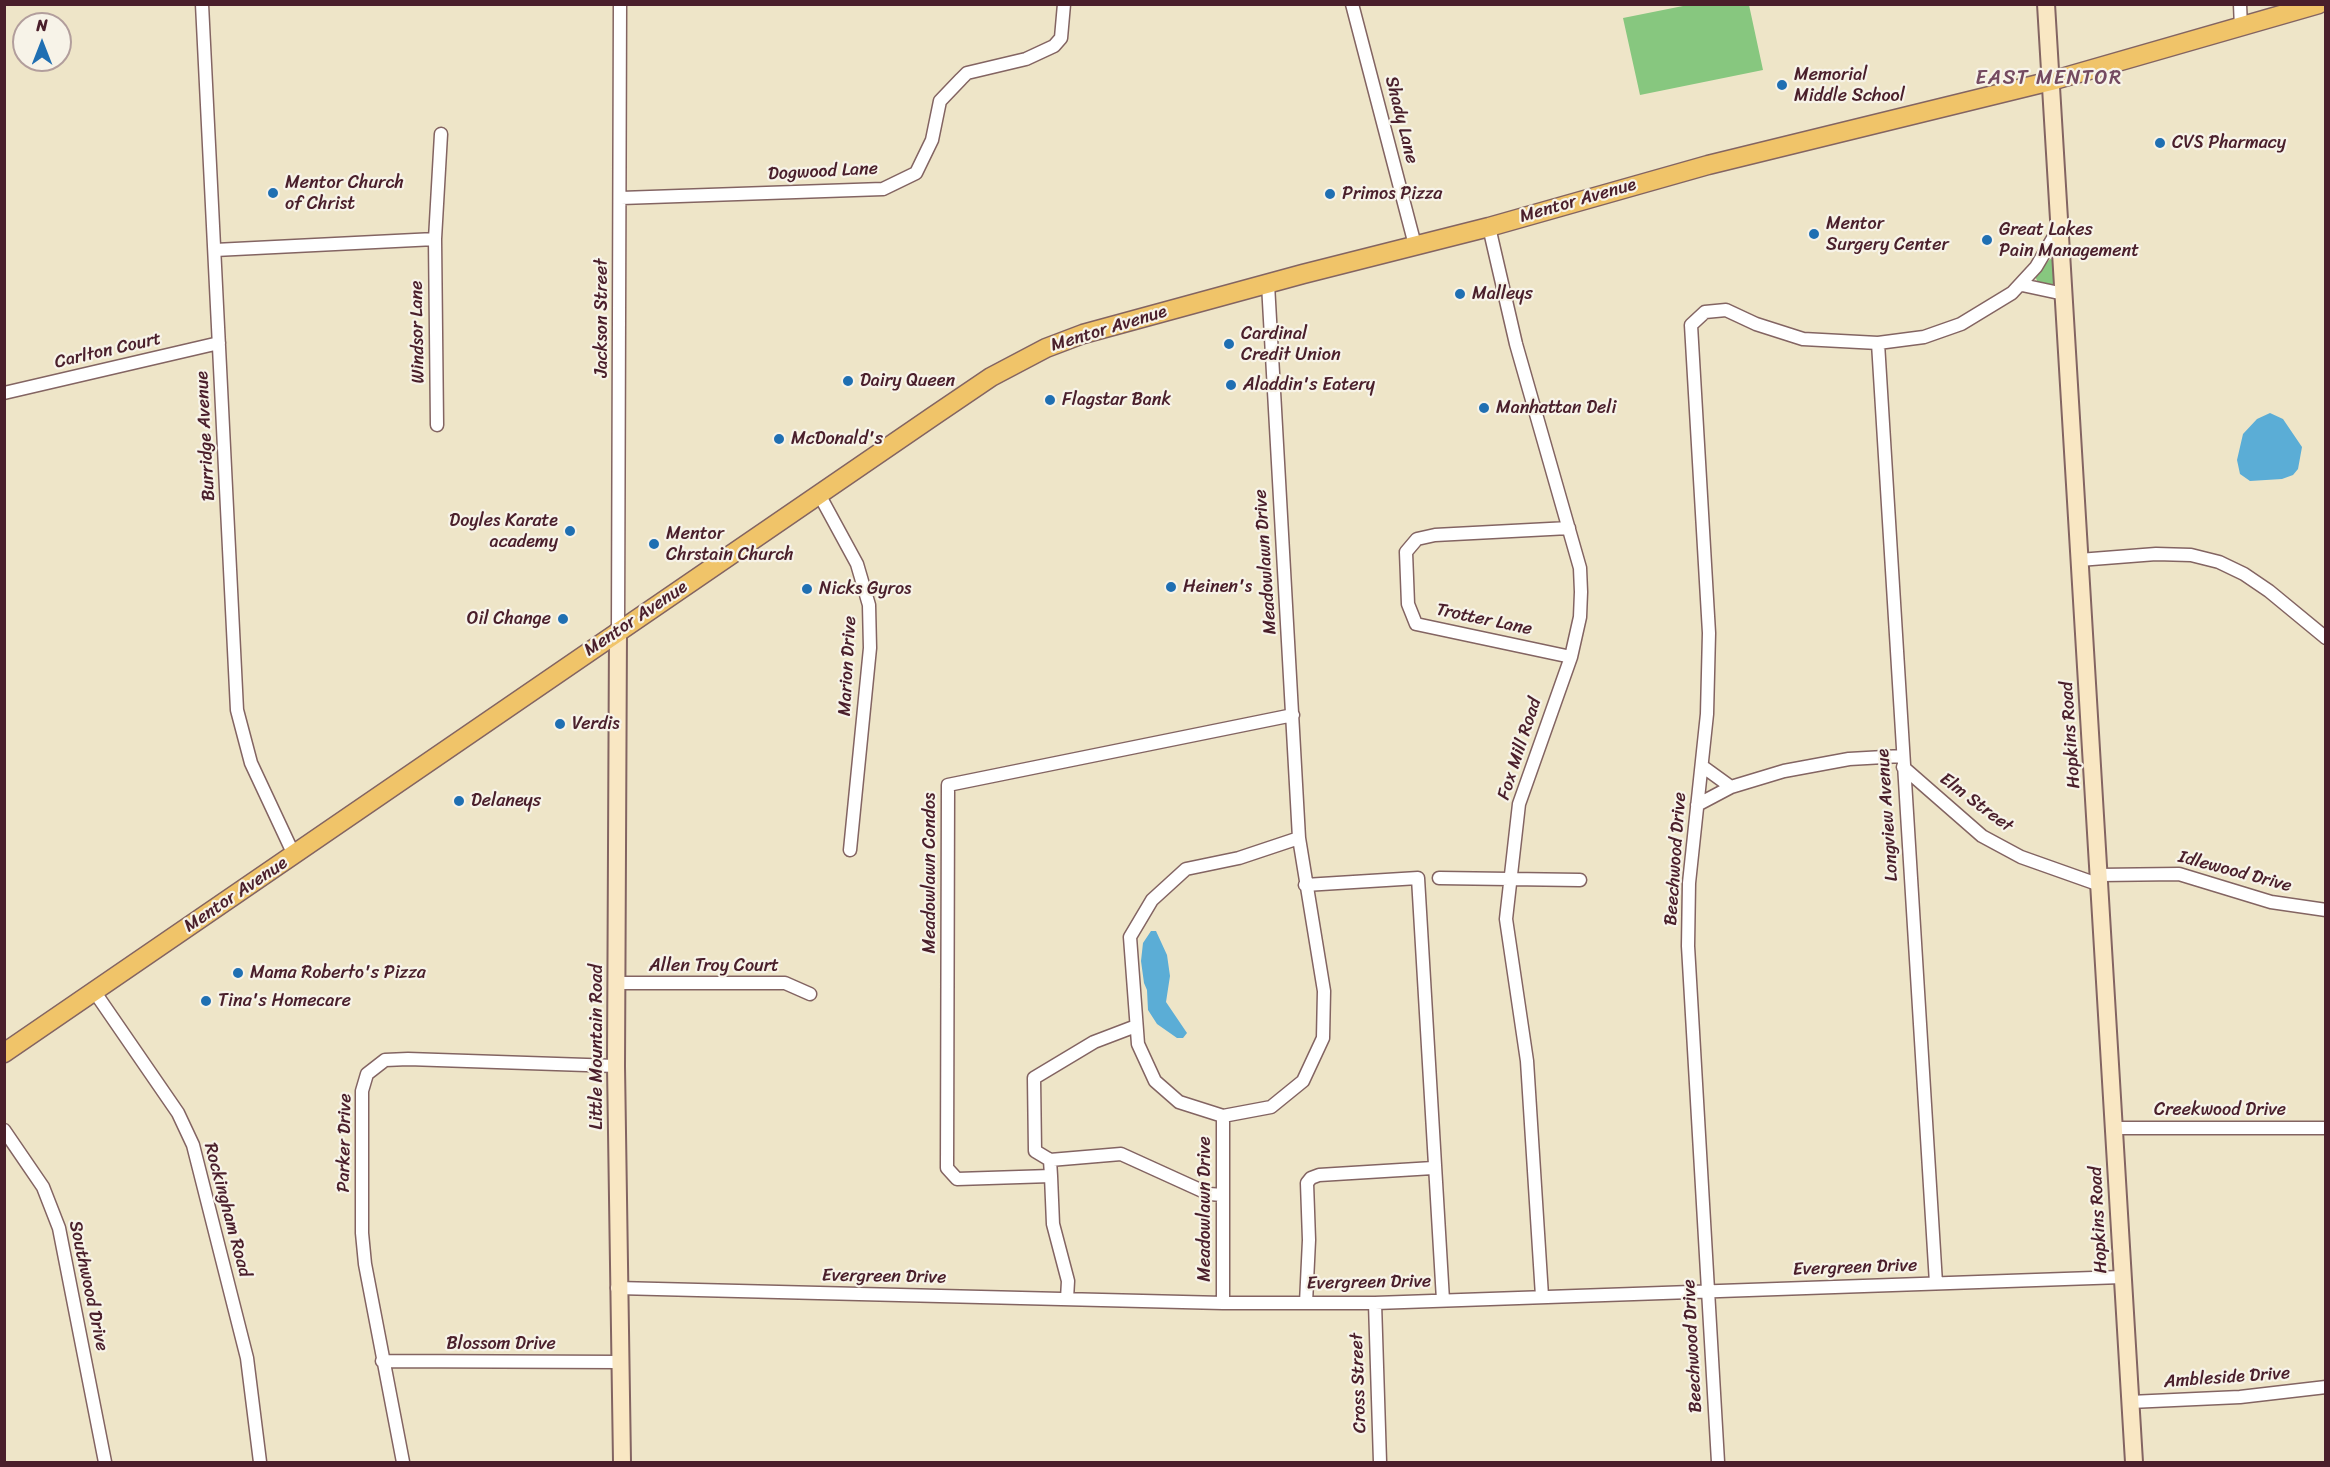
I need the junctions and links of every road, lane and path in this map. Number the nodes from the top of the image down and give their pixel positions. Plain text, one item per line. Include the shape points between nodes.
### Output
1 (202, 4) edge
2 (620, 4) edge
3 (1064, 4) edge
4 (1353, 4) edge
5 (2046, 4) edge
6 (2240, 4) edge
7 (2319, 4) edge
8 (2241, 28) junction
9 (2051, 81) junction
10 (441, 134) dead end
11 (621, 198) junction
12 (2060, 226) junction
13 (1489, 227) junction
14 (435, 239) junction
15 (1414, 244) junction
16 (215, 250) junction
17 (1268, 284) junction
18 (2022, 285) junction
19 (2064, 294) junction
20 (219, 343) junction
21 (1878, 343) junction
22 (4, 393) edge
23 (437, 425) dead end
24 (820, 496) junction
25 (1569, 528) junction
26 (2079, 560) junction
27 (618, 631) junction
28 (2325, 638) edge
29 (1571, 657) junction
30 (1293, 716) junction
31 (1902, 761) junction
32 (1702, 766) junction
33 (1731, 787) junction
34 (1697, 805) junction
35 (1299, 838) junction
36 (850, 850) dead end
37 (294, 855) junction
38 (1438, 878) dead end
39 (1511, 878) junction
40 (1580, 880) dead end
41 (2099, 880) junction
42 (1305, 885) junction
43 (2325, 910) edge
44 (616, 983) junction
45 (94, 991) junction
46 (810, 994) dead end
47 (1136, 1026) junction
48 (4, 1053) edge
49 (616, 1066) junction
50 (1223, 1116) junction
51 (2114, 1128) junction
52 (2325, 1128) edge
53 (4, 1130) edge
54 (1050, 1160) junction
55 (1433, 1168) junction
56 (1051, 1176) junction
57 (1223, 1195) junction
58 (2122, 1277) junction
59 (1936, 1283) junction
60 (617, 1288) junction
61 (1707, 1291) junction
62 (1542, 1296) junction
63 (1067, 1299) junction
64 (1443, 1299) junction
65 (1223, 1302) junction
66 (1306, 1302) junction
67 (1375, 1302) junction
68 (382, 1361) junction
69 (619, 1362) junction
70 (2325, 1387) edge
71 (2130, 1402) junction
72 (105, 1462) edge
73 (260, 1462) edge
74 (403, 1462) edge
75 (622, 1462) edge
76 (1380, 1462) edge
77 (1718, 1462) edge
78 (2133, 1462) edge

1 - 16 street, Burridge Avenue
2 - 11 street, Jackson Street
3 - 11 street, Dogwood Lane via 1061,38 1054,46 1026,59 967,73 939,101 932,140 916,173 884,189
4 - 15 street, Shady Lane
5 - 9 street, Hopkins Road
6 - 8 street
7 - 8 main road, Mentor Avenue
8 - 9 main road, Mentor Avenue
9 - 12 street, Hopkins Road
9 - 13 main road, Mentor Avenue via 1708,165
10 - 14 street, Windsor Lane
11 - 27 street, Jackson Street
12 - 18 street
12 - 19 street, Hopkins Road
13 - 15 main road, Mentor Avenue
13 - 25 street, Fox Mill Road via 1516,344
14 - 16 street
14 - 23 street, Windsor Lane
15 - 17 main road, Mentor Avenue
16 - 20 street, Burridge Avenue
17 - 24 main road, Mentor Avenue via 1091,331 1046,348 991,377
17 - 30 street, Meadowlawn Drive
18 - 19 street
18 - 21 street via 2001,302 1961,324 1924,336
19 - 26 street, Hopkins Road
20 - 22 street, Carlton Court
20 - 37 street, Burridge Avenue via 237,710 251,762
21 - 31 street, Longview Avenue
21 - 32 street, Beechwood Drive via 1803,339 1726,310 1705,312 1695,318 1690,332 1708,598
24 - 27 main road, Mentor Avenue
24 - 36 street, Marion Drive via 857,564 869,605 869,660
25 - 29 street, Fox Mill Road via 1580,568 1581,592
25 - 29 street, Trotter Lane via 1435,534 1417,539 1406,552 1408,604 1416,624
26 - 28 street via 2156,554 2191,555 2219,562 2269,591
26 - 41 street, Hopkins Road
27 - 37 main road, Mentor Avenue
27 - 44 street, Little Mountain Road
29 - 39 street, Fox Mill Road via 1519,804
30 - 35 street, Meadowlawn Drive
30 - 56 street, Meadowlawn Condos via 948,784 946,1168 957,1179
31 - 33 street via 1824,763
31 - 41 street, Elm Street via 1982,836 2021,857
31 - 59 street, Longview Avenue
32 - 33 street
32 - 34 street, Beechwood Drive
33 - 34 street
34 - 61 street, Beechwood Drive via 1689,883 1688,946
35 - 42 street, Meadowlawn Drive
35 - 47 street, Meadowlawn Drive via 1239,858 1186,869 1152,900 1130,937
37 - 45 main road, Mentor Avenue
38 - 39 street
39 - 40 street
39 - 62 street, Fox Mill Road via 1506,919 1527,1061
41 - 43 street, Idlewood Drive via 2180,874 2271,902
41 - 51 street, Hopkins Road
42 - 50 street, Meadowlawn Drive via 1324,991 1323,1038 1303,1081 1271,1107
42 - 55 street via 1418,878
44 - 46 street, Allen Troy Court via 785,983
44 - 49 street, Little Mountain Road
45 - 48 main road, Mentor Avenue
45 - 73 street, Rockingham Road via 178,1113 193,1145 247,1358
47 - 50 street, Meadowlawn Drive via 1138,1044 1155,1081 1179,1102
47 - 54 street via 1094,1042 1034,1078 1035,1151
49 - 60 street, Little Mountain Road
49 - 68 street, Parker Drive via 408,1059 385,1060 367,1074 362,1091 362,1233
50 - 57 street, Meadowlawn Drive
51 - 52 street, Creekwood Drive
51 - 58 street, Hopkins Road
53 - 72 street, Southwood Drive via 43,1187 56,1216
54 - 56 street
54 - 57 street via 1121,1154 1209,1194
55 - 64 street
55 - 66 street via 1311,1178 1307,1193
56 - 63 street via 1053,1224 1068,1281
57 - 65 street, Meadowlawn Drive
58 - 59 street, Evergreen Drive
58 - 71 street, Hopkins Road
59 - 61 street, Evergreen Drive
60 - 63 street, Evergreen Drive
60 - 69 street, Little Mountain Road
61 - 62 street, Evergreen Drive
61 - 77 street, Beechwood Drive
62 - 64 street, Evergreen Drive
63 - 65 street, Evergreen Drive
64 - 67 street, Evergreen Drive
65 - 66 street, Evergreen Drive
66 - 67 street, Evergreen Drive
67 - 76 street, Cross Street
68 - 69 street, Blossom Drive
68 - 74 street, Parker Drive
69 - 75 street, Little Mountain Road
70 - 71 street, Ambleside Drive via 2240,1397
71 - 78 street, Hopkins Road

